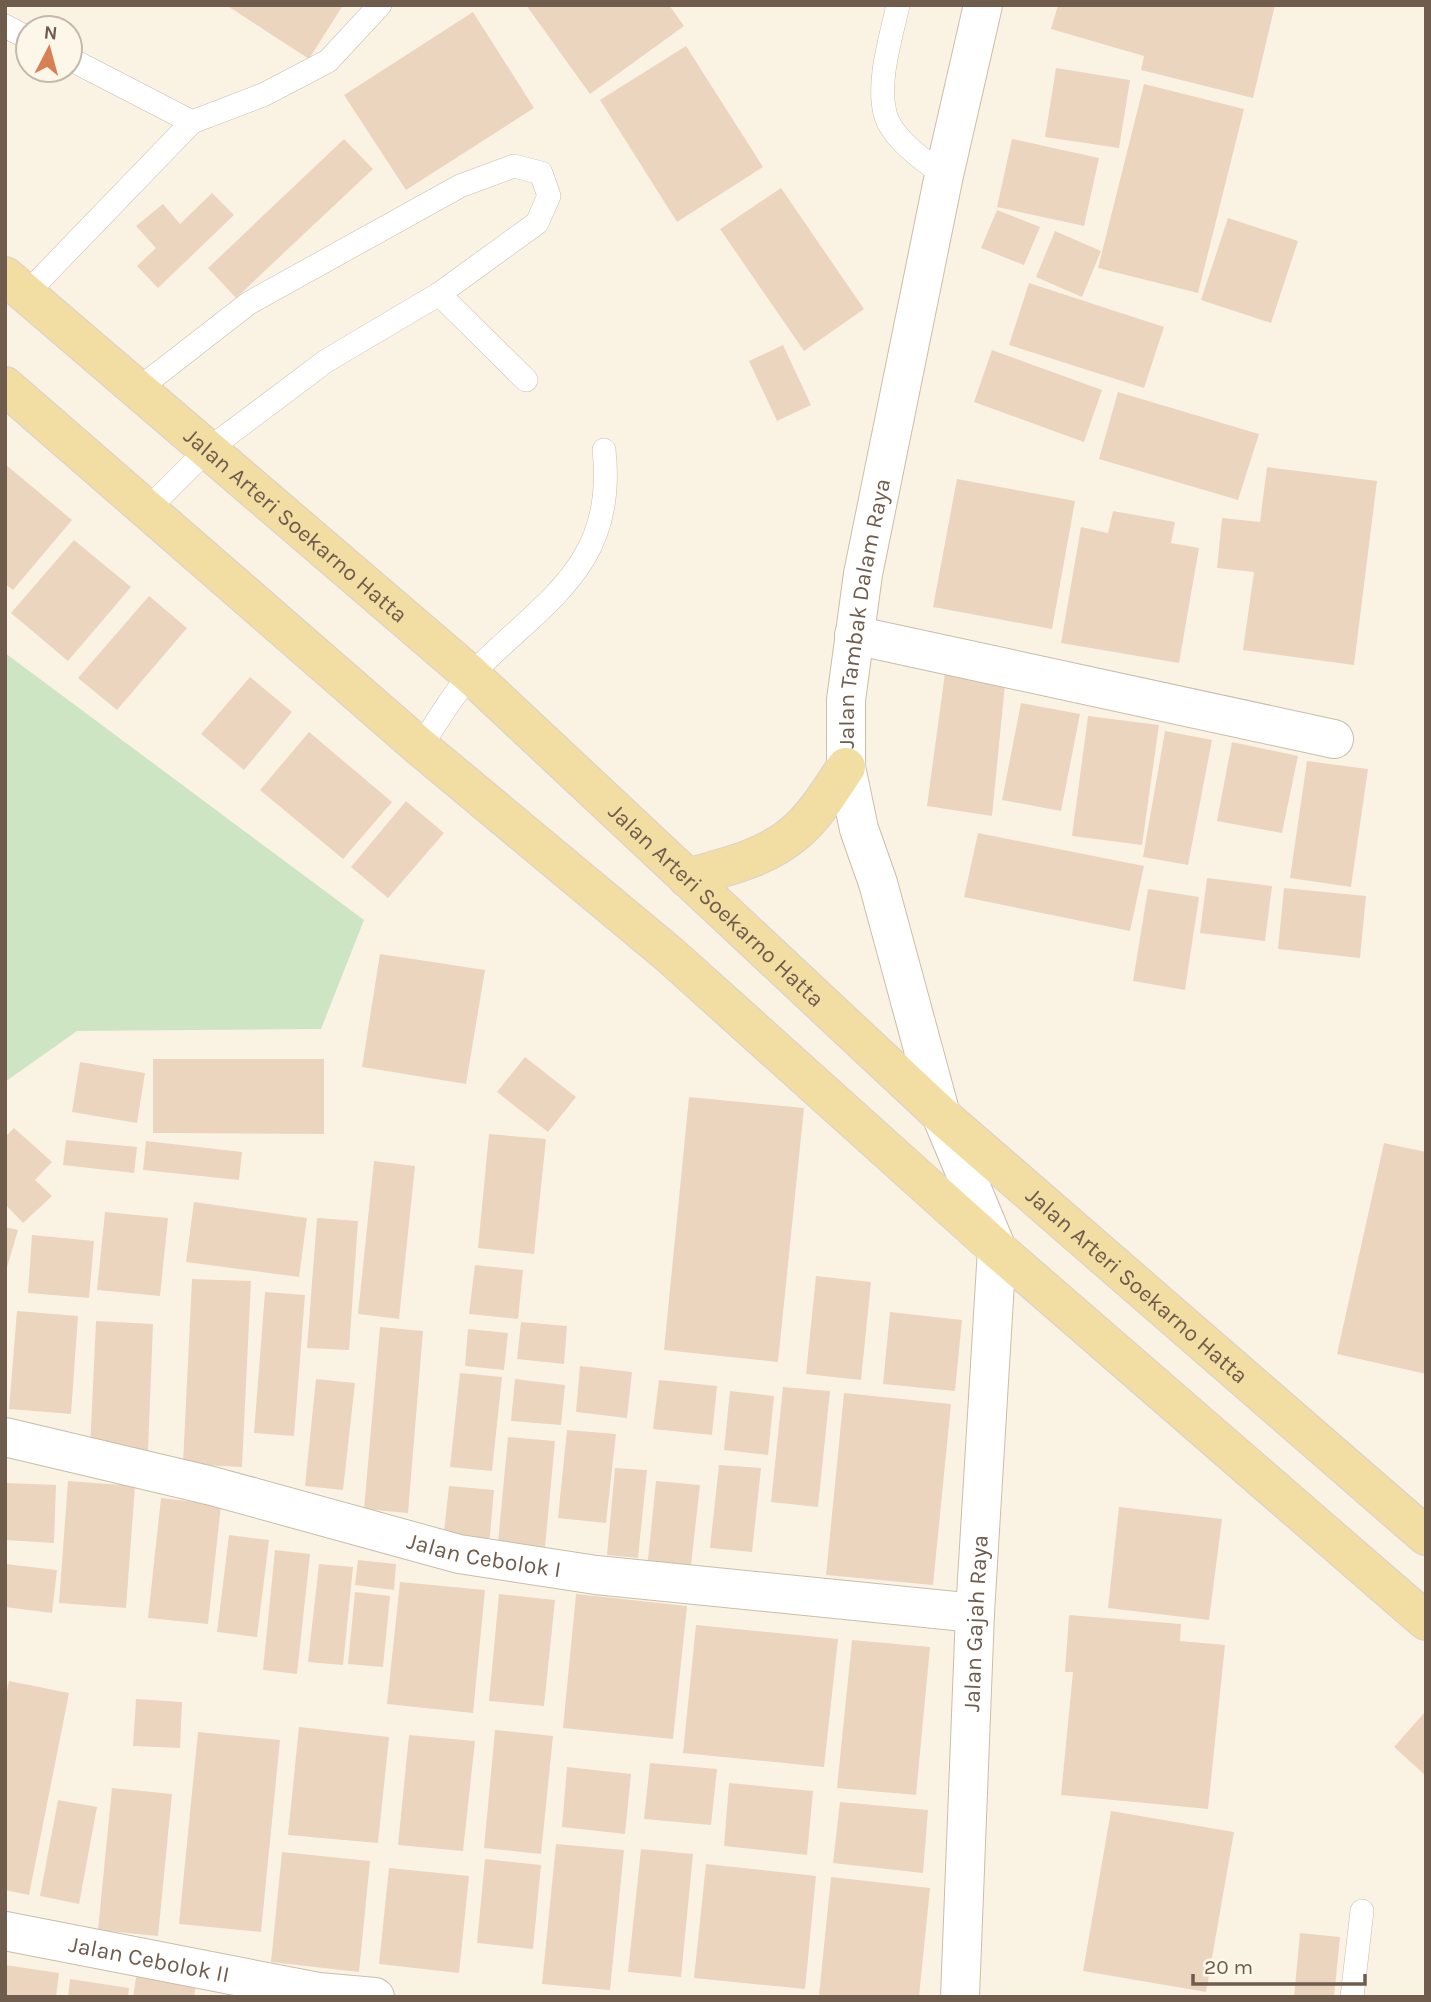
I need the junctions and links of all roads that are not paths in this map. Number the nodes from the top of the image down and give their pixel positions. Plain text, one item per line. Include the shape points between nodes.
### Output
1 (380, 5) edge
2 (898, 5) edge
3 (983, 5) edge
4 (84, 67) edge
5 (192, 122) junction
6 (944, 175) junction
7 (15, 285) edge
8 (439, 294) junction
9 (526, 380) dead end
10 (5, 386) edge
11 (137, 390) junction
12 (604, 450) dead end
13 (206, 451) junction
14 (148, 509) junction
15 (854, 635) junction
16 (471, 675) junction
17 (1334, 739) dead end
18 (421, 747) junction
19 (846, 767) junction
20 (687, 878) junction
21 (942, 1115) junction
22 (997, 1249) junction
23 (5, 1437) edge
24 (1426, 1536) edge
25 (975, 1614) junction
26 (1426, 1621) edge
27 (1362, 1911) dead end
28 (5, 1931) edge
29 (375, 1997) edge
30 (960, 1997) edge
31 (1352, 1997) edge

1 - 5 lane via 328,61
2 - 6 lane via 884,72 885,114 911,151
3 - 6 street, Jalan Tambak Dalam Raya
4 - 5 lane
5 - 7 lane
6 - 15 street, Jalan Tambak Dalam Raya
7 - 11 main road, Jalan Arteri Soekarno Hatta
8 - 9 lane
8 - 11 lane via 537,223 549,196 541,173 514,166 460,186 249,303
8 - 13 lane via 326,361
10 - 14 main road
11 - 13 main road, Jalan Arteri Soekarno Hatta
12 - 16 lane via 607,480 597,534 562,592
13 - 14 lane
13 - 16 main road, Jalan Arteri Soekarno Hatta
14 - 18 main road
15 - 17 street
15 - 19 street, Jalan Tambak Dalam Raya via 846,700
16 - 18 lane
16 - 20 main road, Jalan Arteri Soekarno Hatta
18 - 22 main road via 670,955
19 - 20 main road via 813,814 783,843 744,862
19 - 21 street, Jalan Tambak Dalam Raya via 859,829
20 - 21 main road, Jalan Arteri Soekarno Hatta
21 - 22 street, Jalan Tambak Dalam Raya
21 - 24 main road, Jalan Arteri Soekarno Hatta
22 - 25 street, Jalan Gajah Raya
22 - 26 main road
23 - 25 street, Jalan Cebolok I via 212,1486 459,1554 596,1575
25 - 30 street, Jalan Gajah Raya
27 - 31 lane
28 - 29 street, Jalan Cebolok II via 318,1992

